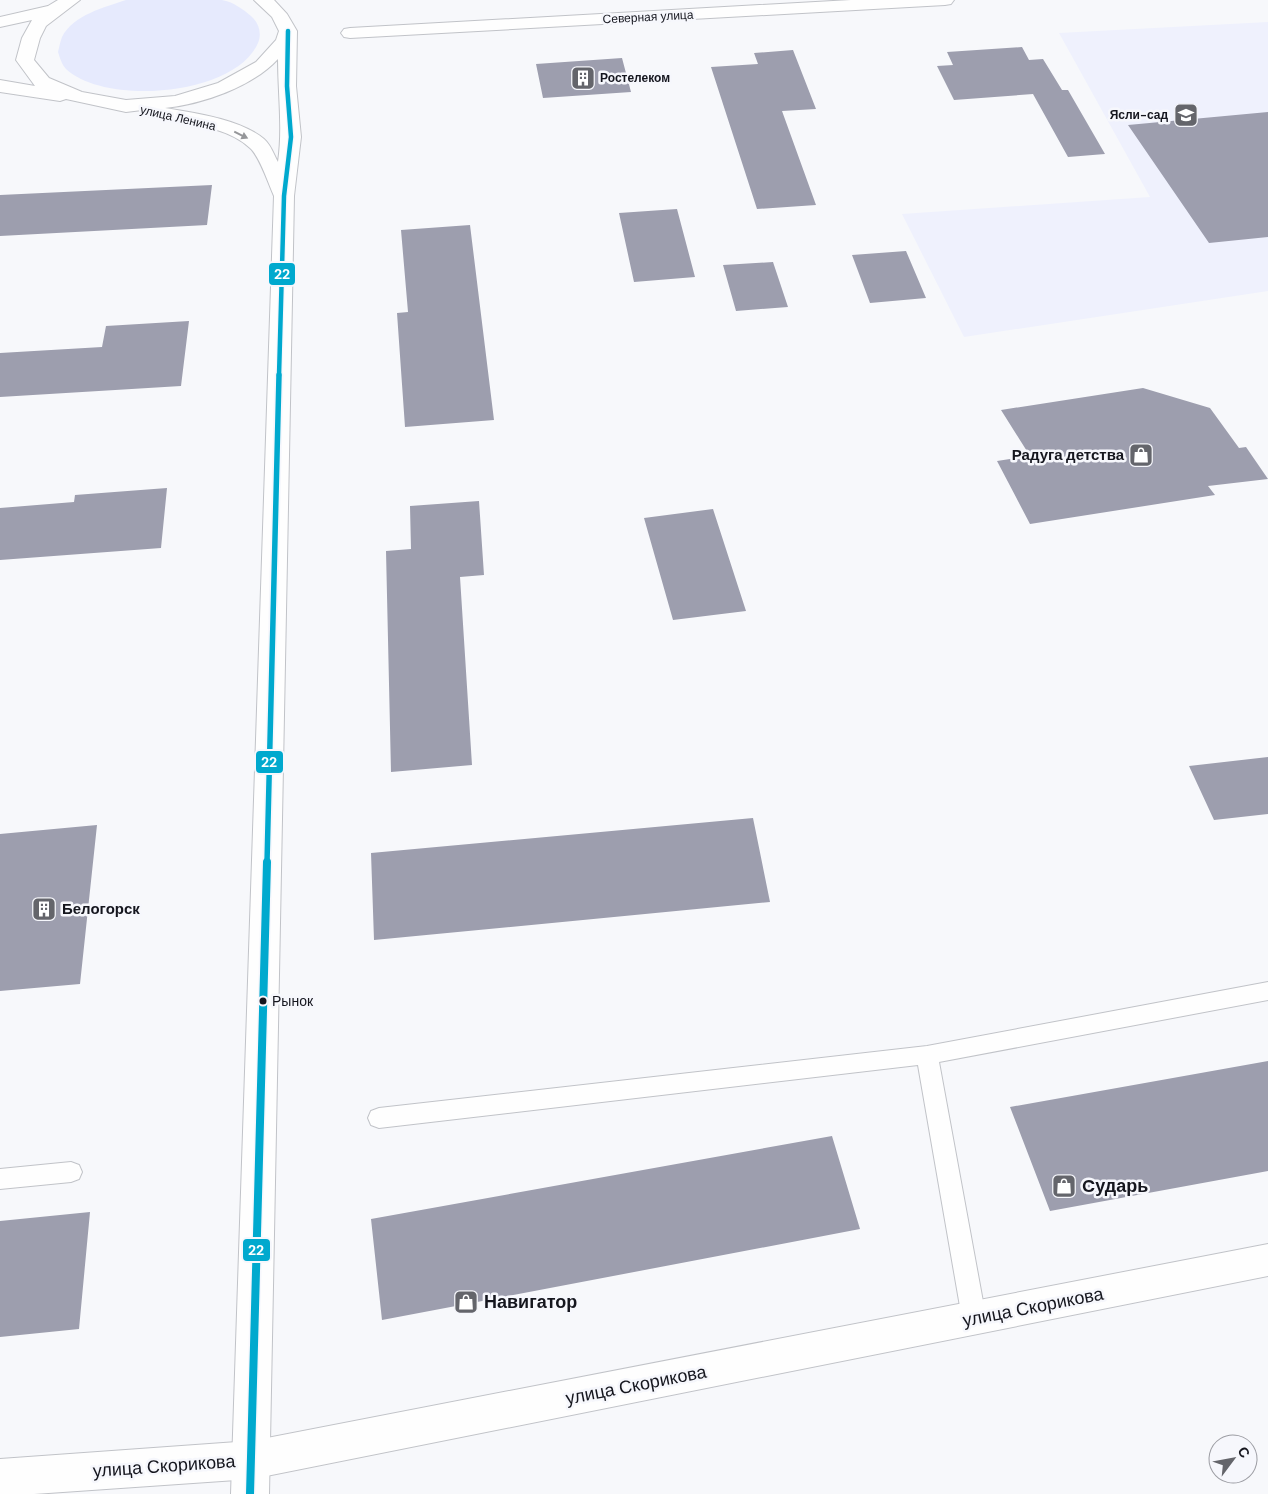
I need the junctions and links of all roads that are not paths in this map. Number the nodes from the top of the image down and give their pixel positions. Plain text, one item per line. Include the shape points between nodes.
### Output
1 (71, 0) edge
2 (263, 0) edge
3 (945, 0) edge
4 (903, 1) edge
5 (48, 11) junction
6 (0, 22) edge
7 (288, 31) junction
8 (350, 33) dead end
9 (0, 86) edge
10 (77, 97) junction
11 (126, 106) junction
12 (284, 196) junction
13 (1268, 991) edge
14 (927, 1055) junction
15 (379, 1118) dead end
16 (71, 1172) dead end
17 (0, 1179) edge
18 (1268, 1260) edge
19 (974, 1318) junction
20 (251, 1477) edge
21 (0, 1478) edge

1 - 5 street
2 - 7 street via 274,9
3 - 4 street, Северная улица
4 - 8 street, Северная улица
5 - 6 street
5 - 10 street via 30,35 25,60 42,82
7 - 11 street via 285,42 262,66 225,87 176,100
7 - 12 street, улица Ленина via 290,137
9 - 10 street
10 - 11 street, улица Ленина
11 -> 12 street, улица Ленина via 193,118 240,133 259,145
12 - 20 street, улица Ленина
13 - 14 lane
14 - 15 lane
14 - 19 lane
16 - 17 lane
18 - 19 street, улица Скорикова
19 - 20 street, улица Скорикова
20 - 21 street, улица Скорикова via 148,1466

